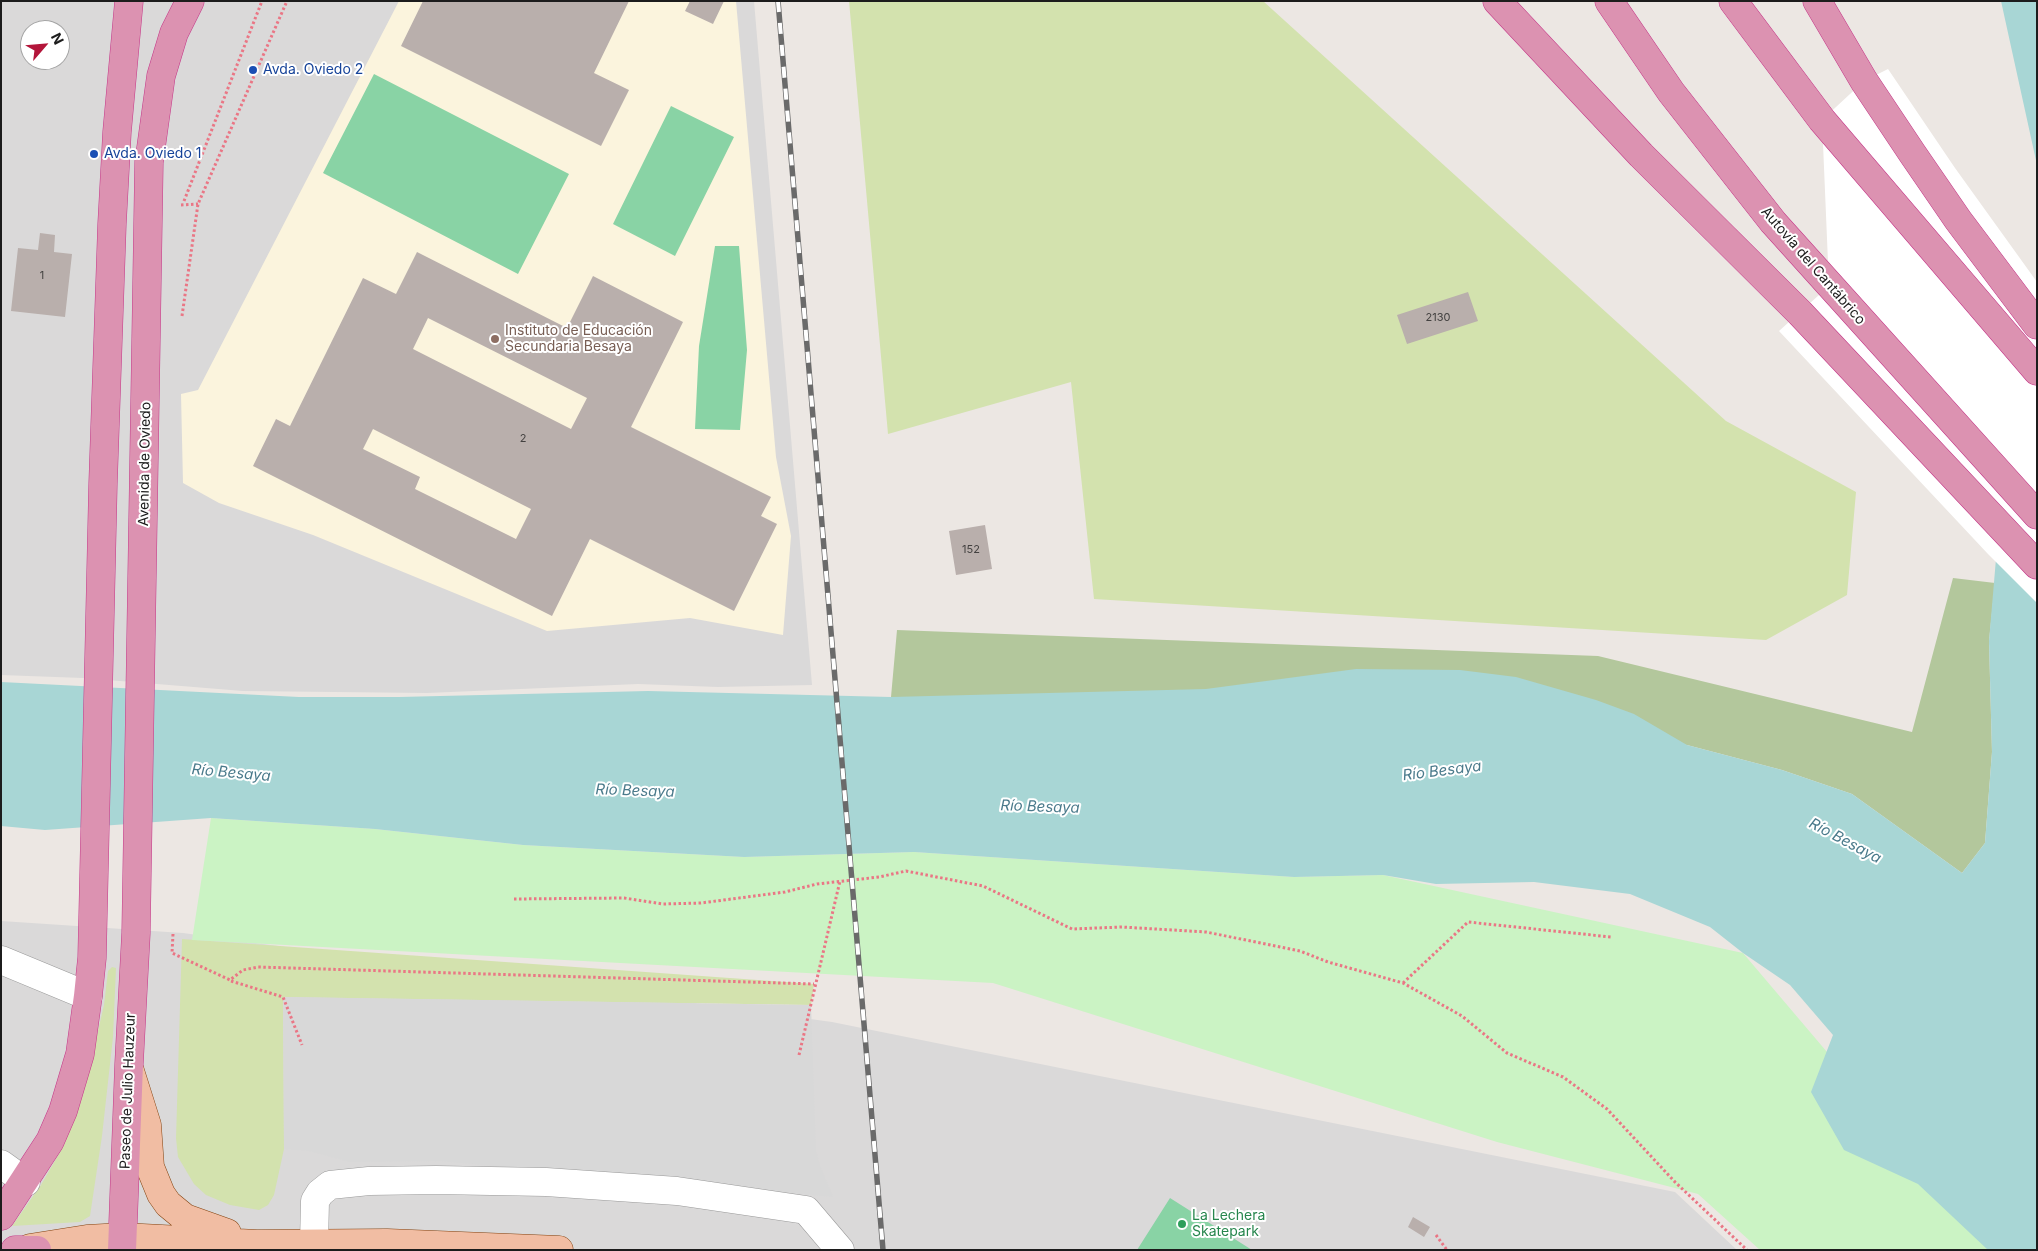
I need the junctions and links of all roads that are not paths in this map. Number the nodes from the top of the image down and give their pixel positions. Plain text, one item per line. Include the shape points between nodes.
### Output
1 (130, 1) edge
2 (190, 1) edge
3 (1497, 1) edge
4 (1609, 1) edge
5 (1733, 1) edge
6 (1817, 1) edge
7 (2037, 325) edge
8 (2037, 371) edge
9 (2037, 515) edge
10 (2037, 565) edge
11 (136, 933) joint
12 (1, 960) edge
13 (88, 996) junction
14 (128, 1064) junction
15 (1, 1164) edge
16 (26, 1182) junction
17 (1, 1216) edge
18 (123, 1243) edge
19 (314, 1243) junction
20 (257, 1244) junction
21 (27, 1249) edge
22 (227, 1250) edge
23 (559, 1250) edge
24 (840, 1250) edge

1 - 13 highway via 115,168 103,484 93,932
2 - 11 highway, Avenida de Oviedo via 174,33 161,76 150,162
3 - 10 highway via 1641,155 1800,313
4 - 9 highway, Autovía del Cantábrico via 1723,161 1828,286
5 - 8 highway via 1822,120
6 - 7 highway via 1864,81 1958,220
11 - 14 highway, Paseo de Julio Hauzeur
12 - 13 street
13 - 16 highway via 80,1054 66,1104 50,1141
14 - 18 highway, Paseo de Julio Hauzeur
14 - 20 main road via 147,1125 150,1168 168,1204 185,1218
15 - 16 street
16 - 17 highway
18 - 20 main road
18 - 21 main road via 88,1239
19 - 20 main road
19 - 23 main road
19 - 24 street via 315,1201 330,1185 369,1181 546,1182 677,1191 806,1210
20 - 22 main road

